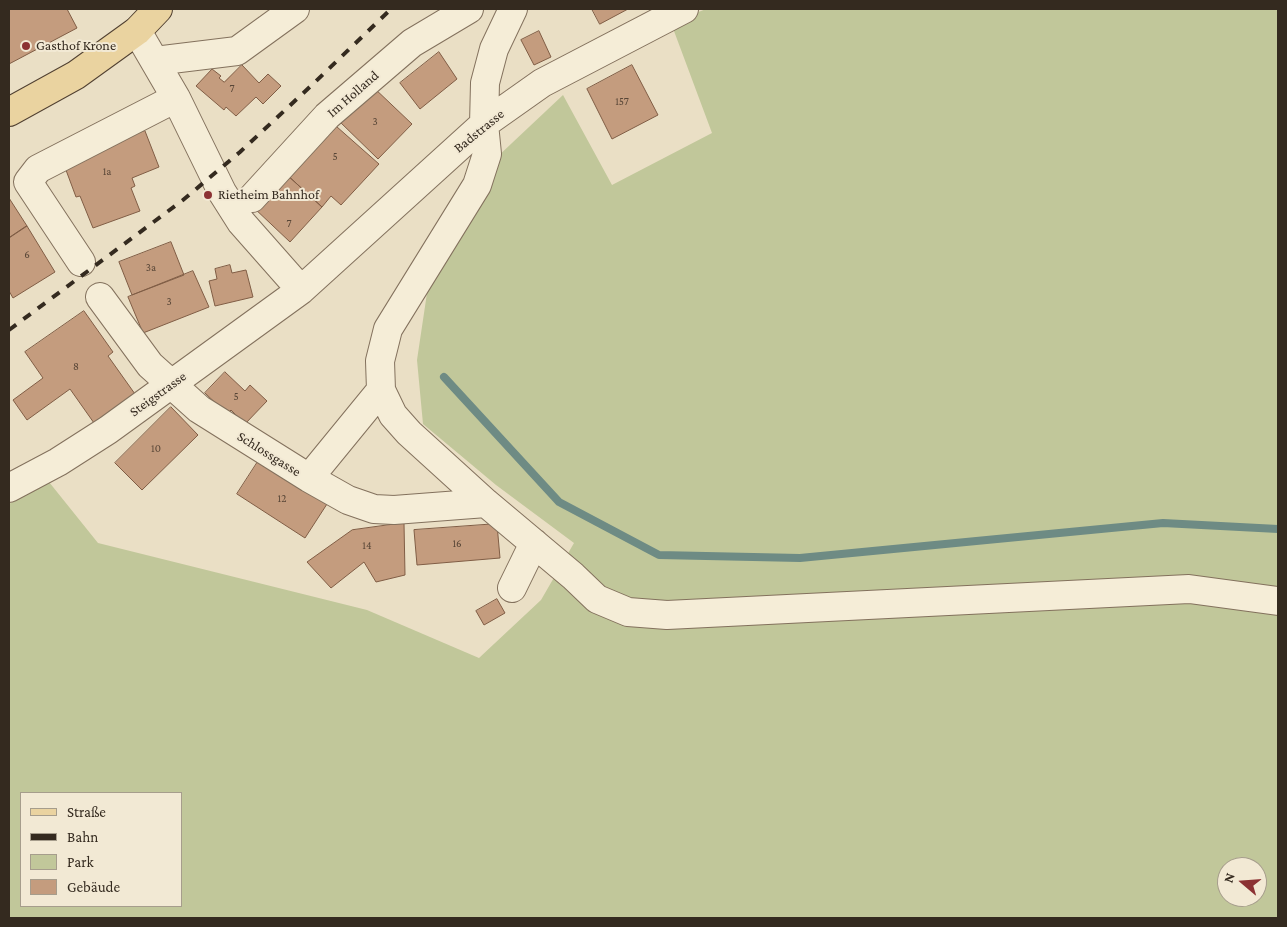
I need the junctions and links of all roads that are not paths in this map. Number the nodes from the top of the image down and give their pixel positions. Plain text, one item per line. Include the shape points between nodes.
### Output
1 (158, 9) edge
2 (296, 9) edge
3 (469, 9) edge
4 (512, 9) edge
5 (684, 9) edge
6 (137, 31) junction
7 (154, 61) junction
8 (176, 98) junction
9 (9, 112) edge
10 (484, 124) junction
11 (252, 198) dead end
12 (81, 262) dead end
13 (301, 290) junction
14 (100, 298) dead end
15 (172, 385) junction
16 (381, 390) junction
17 (309, 478) junction
18 (9, 488) edge
19 (486, 503) junction
20 (534, 543) junction
21 (512, 588) dead end
22 (1278, 601) edge

1 - 6 main road
2 - 7 street via 237,51
3 - 11 street, Im Holland via 412,43 334,110
4 - 10 street via 494,49 484,83
5 - 10 street, Badstrasse via 542,83
6 - 7 street
6 - 9 main road via 76,75
7 - 8 street
8 - 12 street via 38,169 28,182
8 - 13 street via 236,214
10 - 13 street, Badstrasse
10 - 16 street via 486,154 477,185 388,329 380,361
13 - 15 street, Steigstrasse
14 - 15 street, Schlossgasse via 150,365
15 - 17 street, Schlossgasse via 207,415
15 - 18 street, Steigstrasse via 101,435
16 - 17 street
16 - 19 street via 393,415 409,433
17 - 19 street, Schlossgasse via 348,500 374,509
19 - 20 street
20 - 21 street
20 - 22 street via 597,600 628,612 667,615 1189,589

